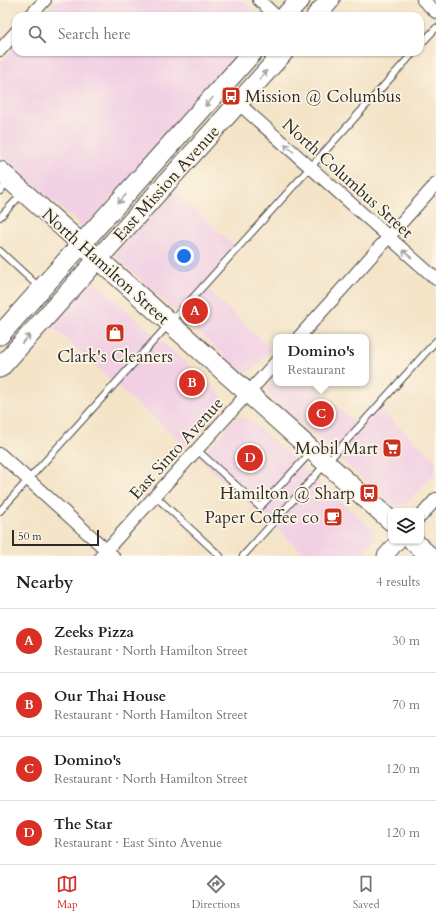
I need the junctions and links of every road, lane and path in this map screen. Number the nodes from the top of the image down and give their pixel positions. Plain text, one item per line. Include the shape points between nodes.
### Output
1 (44, 0) edge
2 (259, 0) edge
3 (300, 0) edge
4 (330, 0) edge
5 (423, 0) edge
6 (34, 12) edge
7 (272, 12) edge
8 (289, 12) edge
9 (320, 12) edge
10 (436, 12) edge
11 (436, 28) edge
12 (12, 36) edge
13 (424, 41) edge
14 (0, 50) edge
15 (249, 56) edge
16 (280, 56) edge
17 (410, 56) edge
18 (238, 103) junction
19 (310, 167) junction
20 (8, 184) edge
21 (436, 184) edge
22 (0, 218) edge
23 (388, 237) junction
24 (81, 244) junction
25 (0, 251) edge
26 (98, 259) junction
27 (436, 280) edge
28 (41, 289) junction
29 (170, 323) junction
30 (302, 334) edge
31 (0, 335) edge
32 (436, 341) edge
33 (273, 365) edge
34 (0, 368) edge
35 (248, 393) junction
36 (197, 450) junction
37 (312, 450) junction
38 (0, 454) edge
39 (326, 463) junction
40 (28, 480) junction
41 (156, 496) junction
42 (436, 499) edge
43 (0, 511) edge
44 (424, 513) edge
45 (388, 518) edge
46 (395, 544) edge
47 (416, 544) edge
48 (106, 554) edge
49 (220, 556) edge
50 (243, 556) edge
51 (385, 556) edge
52 (429, 556) edge

1 - 6 street
2 - 7 street
3 - 8 main road
4 - 9 main road
5 - 10 street
11 - 13 lane
12 - 14 street
15 -> 24 main road, East Mission Avenue
18 -> 16 main road, East Mission Avenue
17 - 19 lane
19 -> 18 street, North Columbus Street
18 - 26 main road, East Mission Avenue
19 - 23 street, North Columbus Street
19 - 29 lane
20 - 22 lane
20 - 24 main road, North Hamilton Street
21 - 23 street
27 -> 23 street, North Columbus Street
23 - 30 street
24 - 26 main road, North Hamilton Street
24 - 28 main road, East Mission Avenue
25 - 28 lane
26 - 29 main road, North Hamilton Street
34 -> 26 main road, East Mission Avenue
28 - 31 main road, East Mission Avenue
29 - 35 main road, North Hamilton Street
29 - 40 lane
32 - 39 lane
33 - 35 street, East Sinto Avenue
35 - 36 street, East Sinto Avenue
35 - 37 main road, North Hamilton Street
36 - 37 lane via 260,507
36 - 41 street, East Sinto Avenue
37 - 39 main road, North Hamilton Street
38 - 40 street
39 - 45 main road, North Hamilton Street
39 - 50 lane
40 - 43 lane
40 - 48 street
41 - 48 street, East Sinto Avenue
41 - 49 lane
42 - 44 street
46 - 51 street
47 - 52 main road

